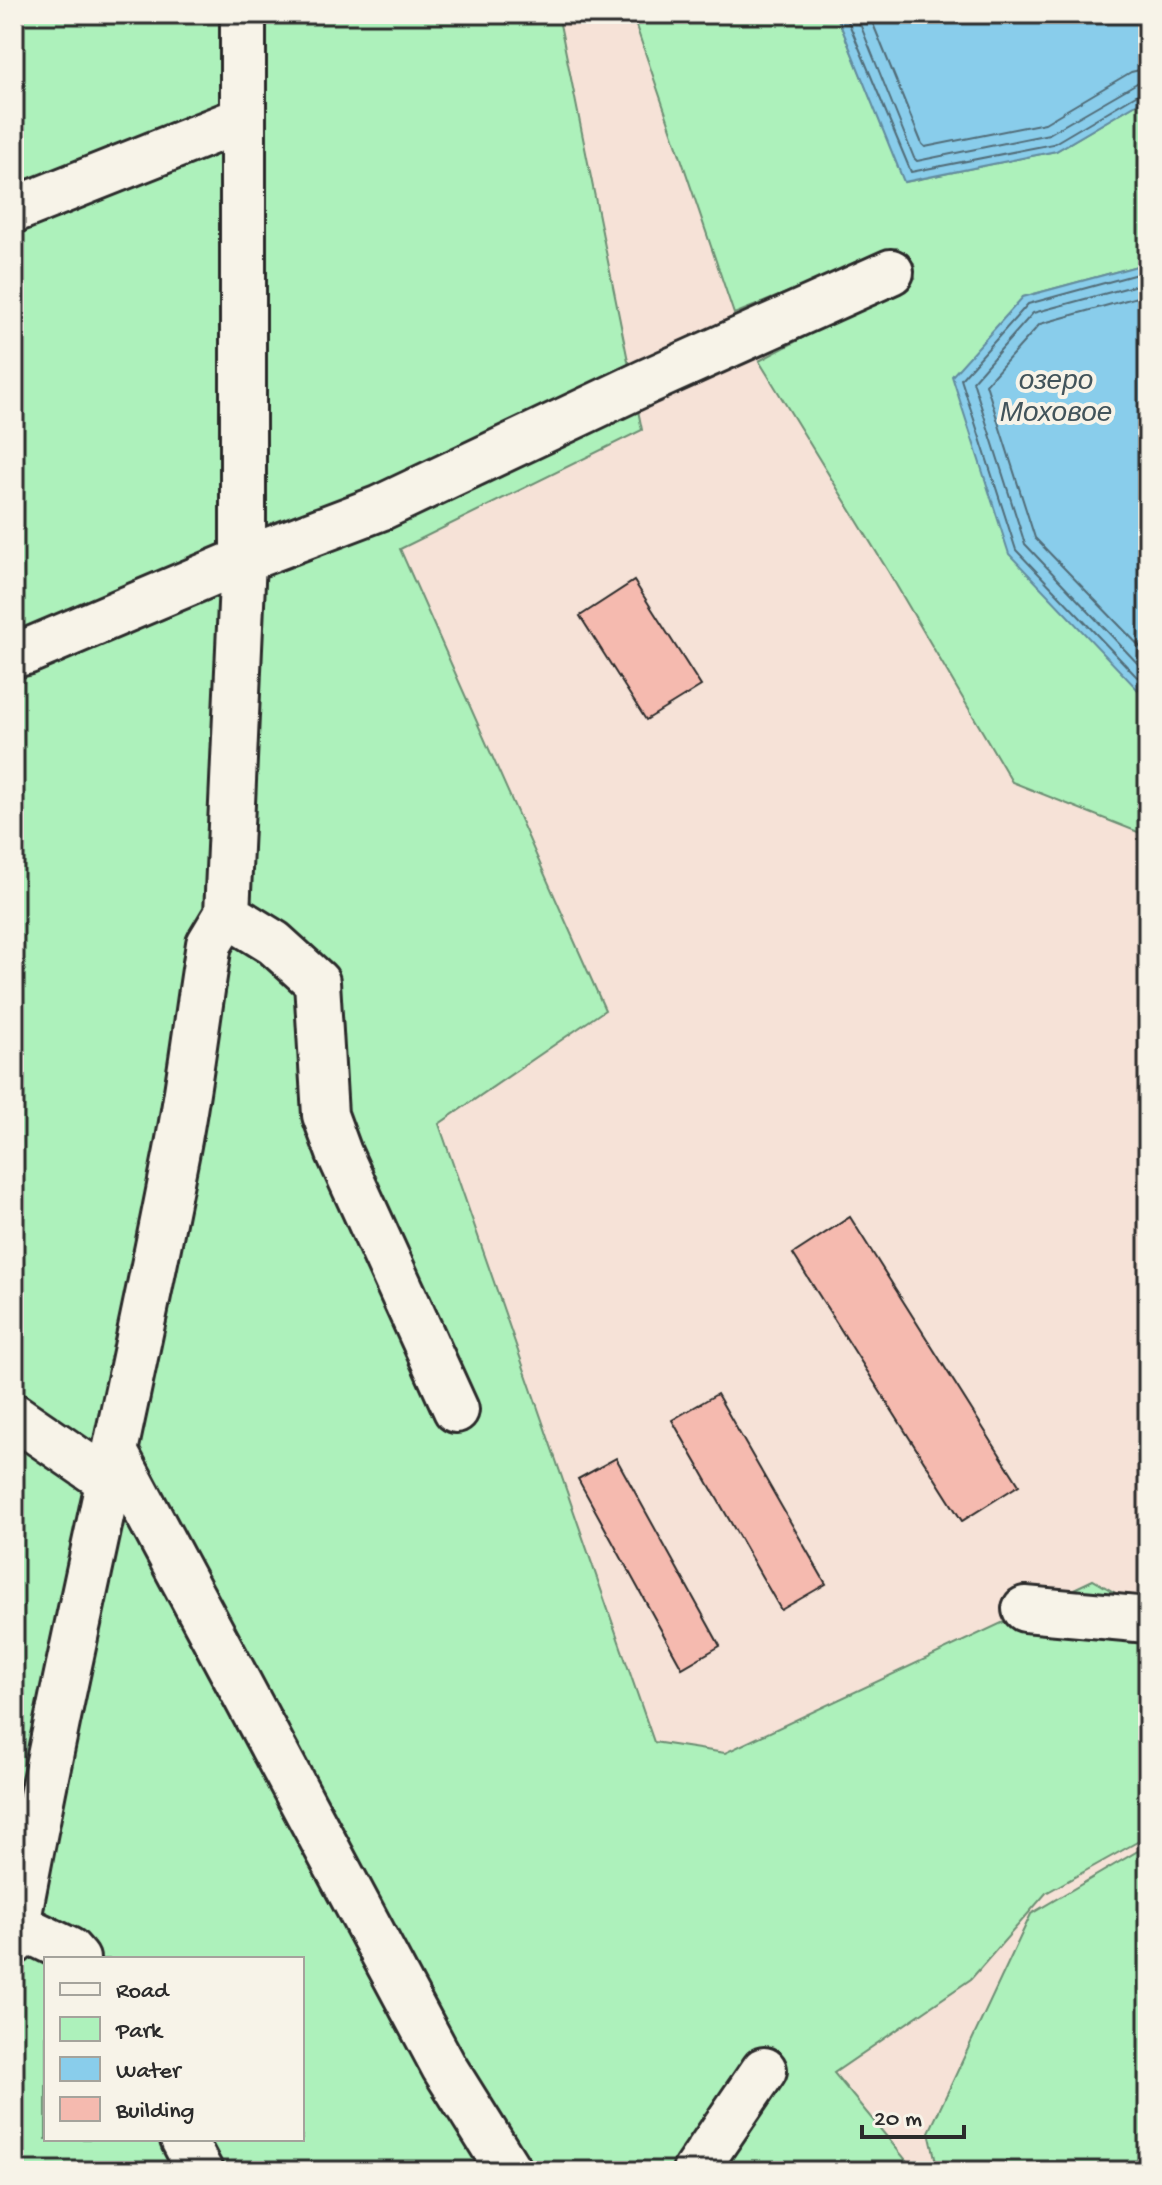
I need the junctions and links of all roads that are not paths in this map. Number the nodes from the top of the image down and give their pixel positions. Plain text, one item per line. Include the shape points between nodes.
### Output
1 (243, 14) edge
2 (243, 119) junction
3 (14, 210) edge
4 (891, 272) dead end
5 (243, 560) junction
6 (14, 655) edge
7 (227, 914) junction
8 (456, 1410) dead end
9 (14, 1416) edge
10 (112, 1467) junction
11 (1025, 1609) dead end
12 (1148, 1620) edge
13 (28, 1782) edge
14 (16, 1934) edge
15 (75, 1957) edge
16 (764, 2070) dead end
17 (184, 2141) edge
18 (709, 2165) edge
19 (200, 2171) edge
20 (509, 2171) edge

1 - 2 street
2 - 3 street
2 - 5 street
4 - 5 street via 380,508
5 - 6 street
5 - 7 street
7 - 8 street via 274,943 317,982 325,1115
7 - 10 street via 209,944 175,1163
9 - 10 street
10 - 13 street
10 - 20 street via 444,2067
11 - 12 street
13 - 14 street
14 - 15 street via 69,1950
16 - 18 street
17 - 19 street

